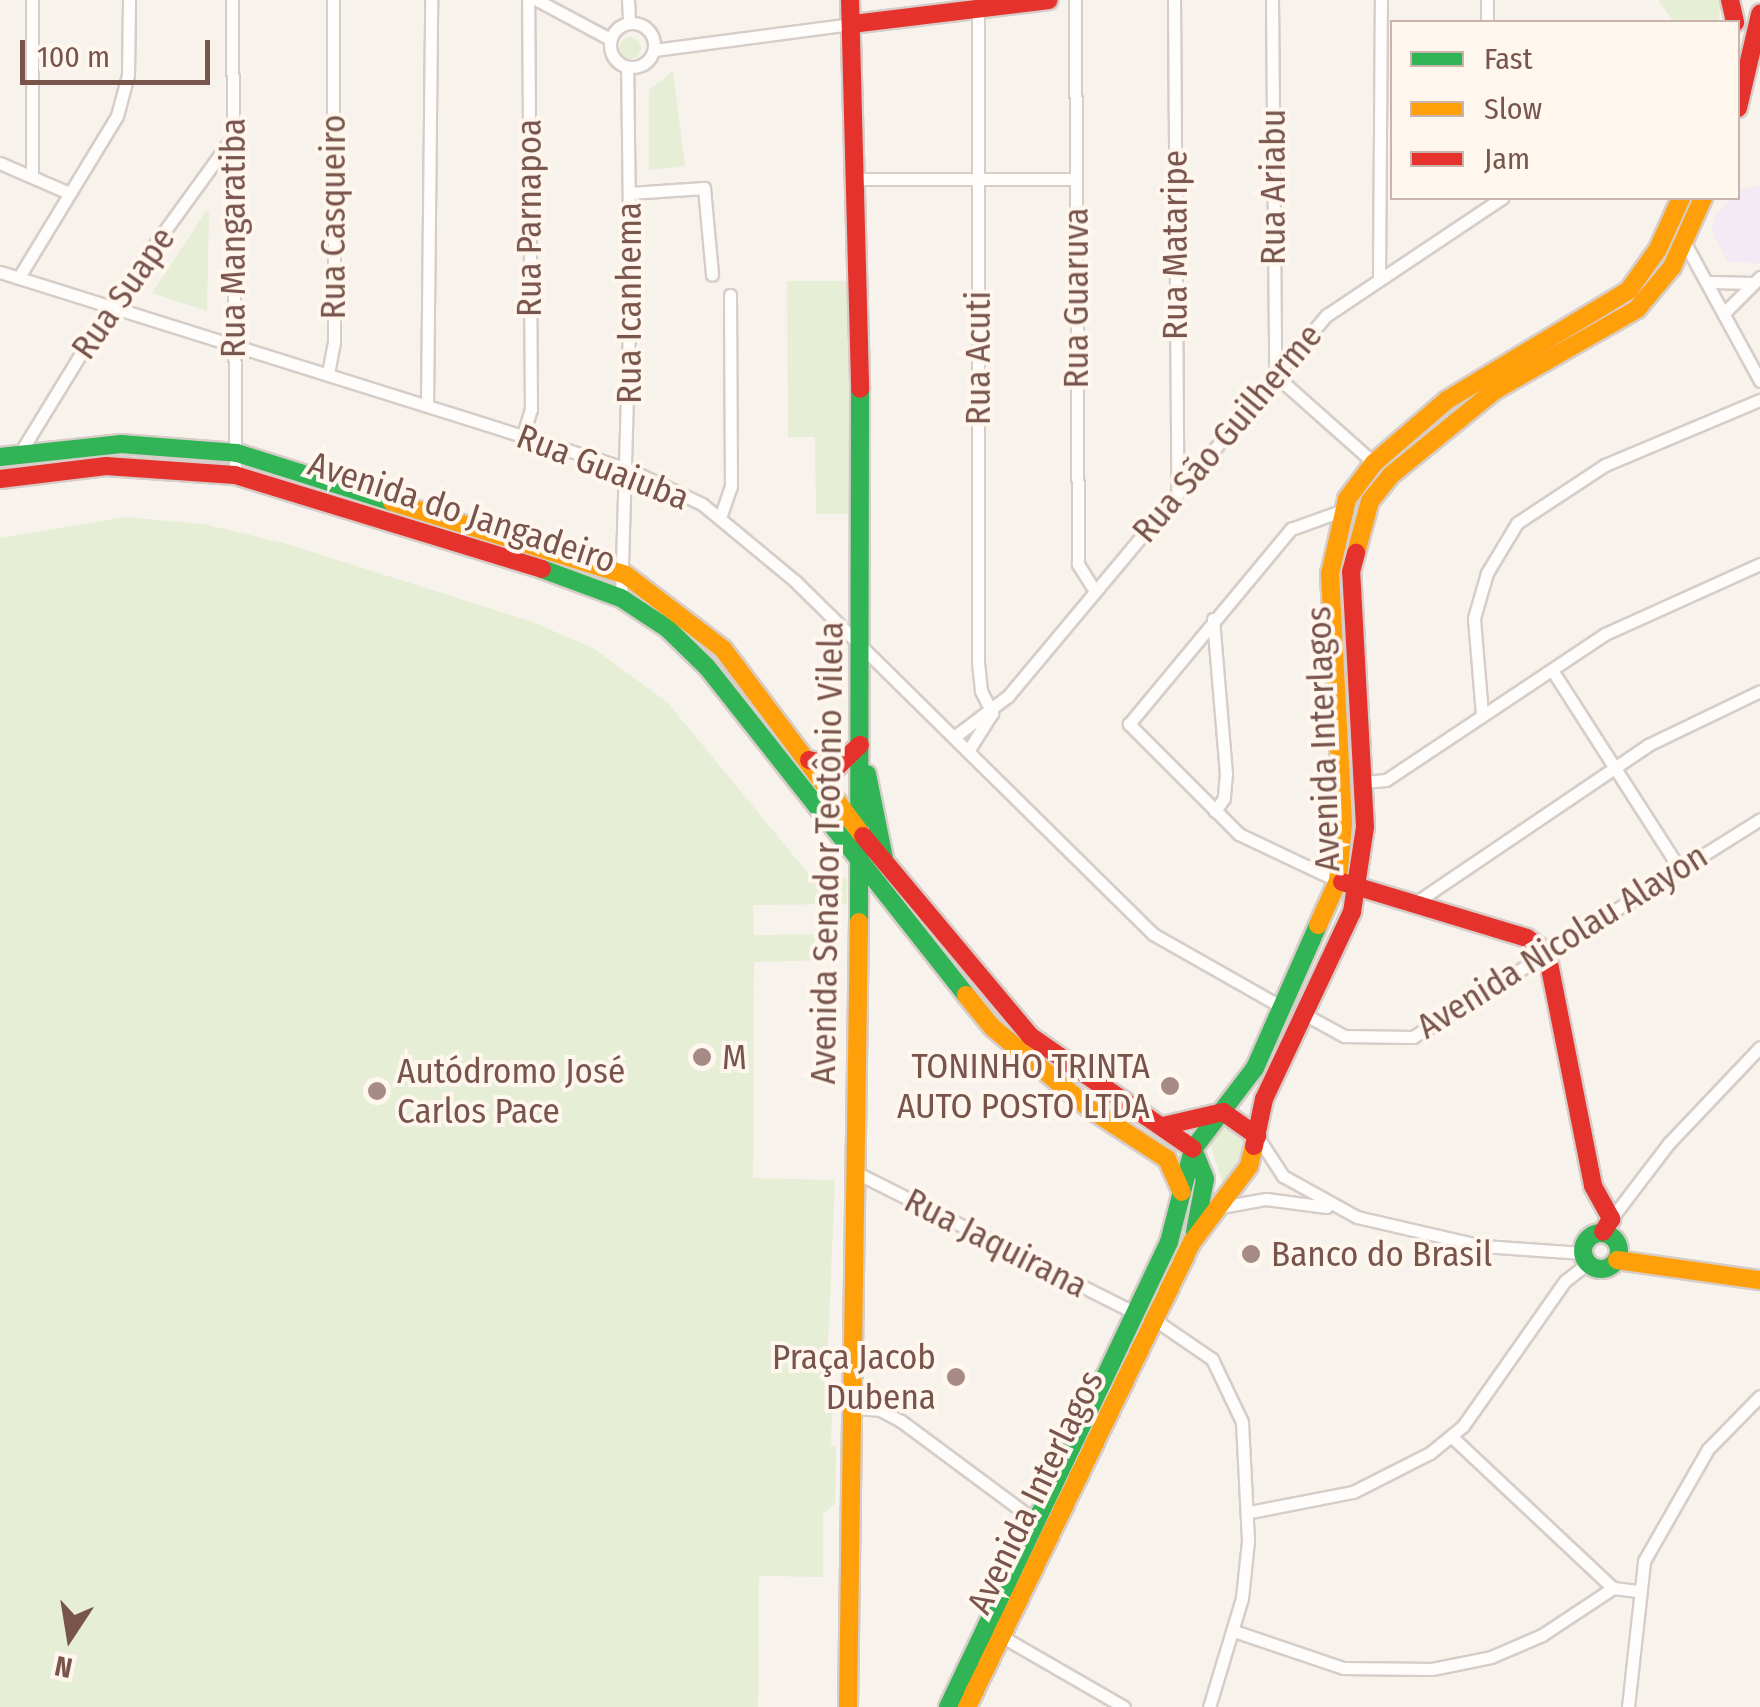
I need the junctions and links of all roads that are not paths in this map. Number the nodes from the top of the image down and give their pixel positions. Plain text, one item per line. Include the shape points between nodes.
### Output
1 (32, 0) edge
2 (129, 0) edge
3 (232, 0) edge
4 (333, 0) edge
5 (431, 0) edge
6 (528, 0) edge
7 (537, 0) edge
8 (628, 0) edge
9 (850, 0) edge
10 (1049, 0) edge
11 (1075, 0) edge
12 (1174, 0) edge
13 (1272, 0) edge
14 (1381, 0) edge
15 (978, 4) edge
16 (1760, 14) edge
17 (629, 22) junction
18 (852, 24) junction
19 (613, 34) junction
20 (652, 36) junction
21 (670, 45) junction
22 (654, 50) junction
23 (627, 67) junction
24 (1740, 99) edge
25 (232, 137) junction
26 (0, 164) edge
27 (32, 175) junction
28 (860, 179) junction
29 (1076, 179) junction
30 (979, 182) junction
31 (69, 192) junction
32 (630, 193) junction
33 (1495, 200) edge
34 (1680, 200) edge
35 (1702, 200) edge
36 (1670, 228) junction
37 (1686, 240) junction
38 (0, 272) edge
39 (712, 275) dead end
40 (1378, 276) junction
41 (18, 277) junction
42 (1756, 280) edge
43 (1712, 282) junction
44 (730, 296) dead end
45 (110, 306) junction
46 (1727, 310) junction
47 (234, 342) junction
48 (328, 374) junction
49 (1275, 375) junction
50 (1760, 381) edge
51 (1760, 400) edge
52 (427, 405) junction
53 (523, 435) junction
54 (20, 453) junction
55 (237, 453) junction
56 (0, 457) edge
57 (1374, 462) junction
58 (628, 469) junction
59 (234, 475) junction
60 (0, 479) edge
61 (1177, 490) junction
62 (1341, 511) junction
63 (721, 515) junction
64 (1760, 564) edge
65 (626, 574) junction
66 (1096, 591) junction
67 (621, 598) junction
68 (1212, 619) junction
69 (862, 652) junction
70 (1552, 670) junction
71 (1760, 691) edge
72 (992, 714) junction
73 (1482, 714) junction
74 (954, 736) junction
75 (860, 745) junction
76 (968, 751) junction
77 (810, 760) junction
78 (1613, 769) junction
79 (1364, 782) junction
80 (1215, 811) junction
81 (1758, 820) edge
82 (858, 830) junction
83 (1760, 837) edge
84 (884, 858) junction
85 (861, 860) junction
86 (1678, 866) junction
87 (1338, 882) junction
88 (1360, 886) junction
89 (1415, 903) junction
90 (1547, 953) junction
91 (1283, 1008) junction
92 (1304, 1014) junction
93 (1760, 1047) edge
94 (1102, 1091) junction
95 (1090, 1109) junction
96 (1223, 1112) junction
97 (1163, 1126) junction
98 (1257, 1136) junction
99 (1193, 1148) junction
100 (857, 1173) junction
101 (1182, 1192) junction
102 (1221, 1207) junction
103 (1332, 1208) junction
104 (1607, 1226) junction
105 (1192, 1242) junction
106 (1585, 1258) junction
107 (1617, 1260) junction
108 (1760, 1280) edge
109 (1135, 1313) junction
110 (1154, 1320) junction
111 (1760, 1396) edge
112 (853, 1408) junction
113 (1451, 1436) junction
114 (1250, 1512) junction
115 (1037, 1522) junction
116 (1613, 1588) junction
117 (1636, 1591) junction
118 (1234, 1631) junction
119 (1001, 1636) junction
120 (848, 1707) edge
121 (948, 1707) edge
122 (967, 1707) edge
123 (1124, 1707) edge
124 (1210, 1707) edge
125 (1628, 1707) edge

1 - 27 street
2 - 31 street via 123,99
3 - 25 street, Rua Mangaratiba
4 - 48 street, Rua Casqueiro
5 - 52 street
6 - 53 street, Rua Parnapoa via 530,409
7 - 19 street
8 - 17 street
9 - 18 main road, Avenida Senador Teotônio Vilela
10 - 15 main road
11 - 29 street, Rua Guaruva
12 - 61 street, Rua Mataripe
13 - 49 street, Rua Ariabu
14 - 40 street
15 - 18 main road
15 - 30 street, Rua Acuti
16 - 24 main road
17 - 19 street
17 - 20 street
18 - 21 street
18 - 28 main road, Avenida Senador Teotônio Vilela
19 - 23 street via 612,56
20 - 21 street
20 - 22 street
21 - 22 street
22 - 23 street via 641,66
23 - 32 street, Rua Icanhema
25 - 45 street, Rua Suape
25 - 47 street, Rua Mangaratiba
26 - 27 street
27 - 31 street
28 - 30 street
28 - 69 main road, Avenida Senador Teotônio Vilela
29 - 30 street
29 - 66 street, Rua Guaruva via 1078,564
30 - 72 street, Rua Acuti via 978,662 980,691
31 - 41 street
32 - 39 street via 704,188
32 - 58 street, Rua Icanhema
33 - 40 street, Rua São Guilherme
34 - 36 main road, Avenida Interlagos
35 - 37 main road, Avenida Interlagos
36 - 37 street
36 - 57 main road, Avenida Interlagos via 1629,290 1483,374
37 - 43 street
37 - 79 main road, Avenida Interlagos via 1637,309 1494,391 1391,475 1370,501 1351,572
38 - 41 street, Rua Guaiuba
40 - 49 street, Rua São Guilherme via 1326,316
41 - 45 street, Rua Guaiuba
42 - 43 street
42 - 46 street
43 - 46 street
44 - 63 street via 731,486
45 - 47 street, Rua Guaiuba
45 - 54 street, Rua Suape
46 - 50 street
47 - 48 street, Rua Guaiuba
47 - 55 street, Rua Mangaratiba
48 - 52 street, Rua Guaiuba
49 - 57 street
49 - 61 street, Rua São Guilherme
51 - 73 street via 1605,465 1517,522 1486,573 1474,618
52 - 53 street, Rua Guaiuba
53 - 58 street, Rua Guaiuba
54 - 55 main road, Avenida do Jangadeiro via 121,444
54 - 56 main road, Avenida do Jangadeiro
55 - 59 street, Rua Mangaratiba
55 - 65 main road, Avenida do Jangadeiro
57 - 62 main road, Avenida Interlagos
58 - 63 street, Rua Guaiuba
58 - 65 street, Rua Icanhema
59 - 60 main road, Avenida do Jangadeiro via 106,466
59 - 67 main road, Avenida do Jangadeiro
61 - 66 street, Rua São Guilherme
62 - 68 street via 1291,529
62 - 87 main road, Avenida Interlagos via 1330,574 1343,823
63 - 69 street, Rua Guaiuba
64 - 70 street via 1622,625
65 - 67 street, Rua Icanhema
65 - 77 main road, Avenida do Jangadeiro via 724,649
66 - 72 street, Rua São Guilherme
67 - 85 main road, Avenida do Jangadeiro via 668,629 707,667
68 - 80 street via 1226,773 1224,798
68 - 80 street via 1130,724
69 - 74 street, Rua Guaiuba
69 - 75 main road, Avenida Senador Teotônio Vilela
70 - 73 street
70 - 78 street
71 - 78 street via 1670,732
72 - 74 street, Rua São Guilherme
72 - 76 street, Rua São Guilherme
73 - 79 street via 1386,780
74 - 76 street, Rua Guaiuba
75 - 77 main road via 836,768
75 - 82 main road, Avenida Senador Teotônio Vilela
75 - 84 main road
76 - 91 street, Rua Guaiuba via 1153,934
77 - 82 main road, Avenida do Jangadeiro
78 - 86 street
78 - 89 street
79 - 88 main road, Avenida Interlagos
80 - 87 street via 1263,850
81 - 83 street
81 - 86 street, Avenida Nicolau Alayon
82 - 84 main road, Avenida do Jangadeiro
82 - 85 main road, Avenida Senador Teotônio Vilela
84 - 94 main road, Avenida do Jangadeiro via 1030,1036
85 - 95 main road, Avenida do Jangadeiro via 992,1027
85 - 100 main road, Avenida Senador Teotônio Vilela
86 - 90 street, Avenida Nicolau Alayon
87 - 88 main road
87 - 91 main road, Avenida Interlagos
88 - 89 main road
88 - 92 main road, Avenida Interlagos
89 - 90 main road via 1527,938
90 - 92 street, Avenida Nicolau Alayon via 1413,1037 1344,1036
90 - 104 main road via 1593,1186
91 - 96 main road, Avenida Interlagos via 1245,1086
92 - 98 main road, Avenida Interlagos via 1264,1098
93 - 104 street via 1670,1143
94 - 95 main road
94 - 97 main road, Avenida do Jangadeiro
95 - 101 main road, Avenida do Jangadeiro via 1167,1159
96 - 97 main road
96 - 98 main road
96 - 99 main road, Avenida Interlagos
97 - 99 main road, Avenida do Jangadeiro
98 - 102 main road, Avenida Interlagos via 1249,1166
98 - 103 street via 1282,1176
99 - 101 main road, Avenida Interlagos
99 - 105 main road via 1205,1179
100 - 109 street, Rua Jaquirana
100 - 112 main road, Avenida Senador Teotônio Vilela
101 - 109 main road, Avenida Interlagos via 1170,1238
102 - 103 street via 1266,1199
102 - 105 main road, Avenida Interlagos
103 - 106 street via 1455,1242
104 - 106 main road via 1588,1238
104 - 107 main road via 1618,1244
105 - 110 main road, Avenida Interlagos
106 - 107 main road via 1604,1269
106 - 113 street
107 - 108 main road
109 - 115 main road, Avenida Interlagos
110 - 114 street via 1201,1348 1236,1400
110 - 119 main road, Avenida Interlagos
111 - 117 street via 1692,1471 1644,1561
112 - 115 street via 880,1410 901,1422
112 - 120 main road, Avenida Senador Teotônio Vilela
113 - 114 street via 1402,1470 1353,1492
113 - 116 street
114 - 118 street
115 - 121 main road, Avenida Interlagos
116 - 117 street
116 - 118 street via 1542,1635 1490,1657 1432,1669 1344,1668
117 - 125 street
118 - 124 street
119 - 122 main road, Avenida Interlagos
119 - 123 street

